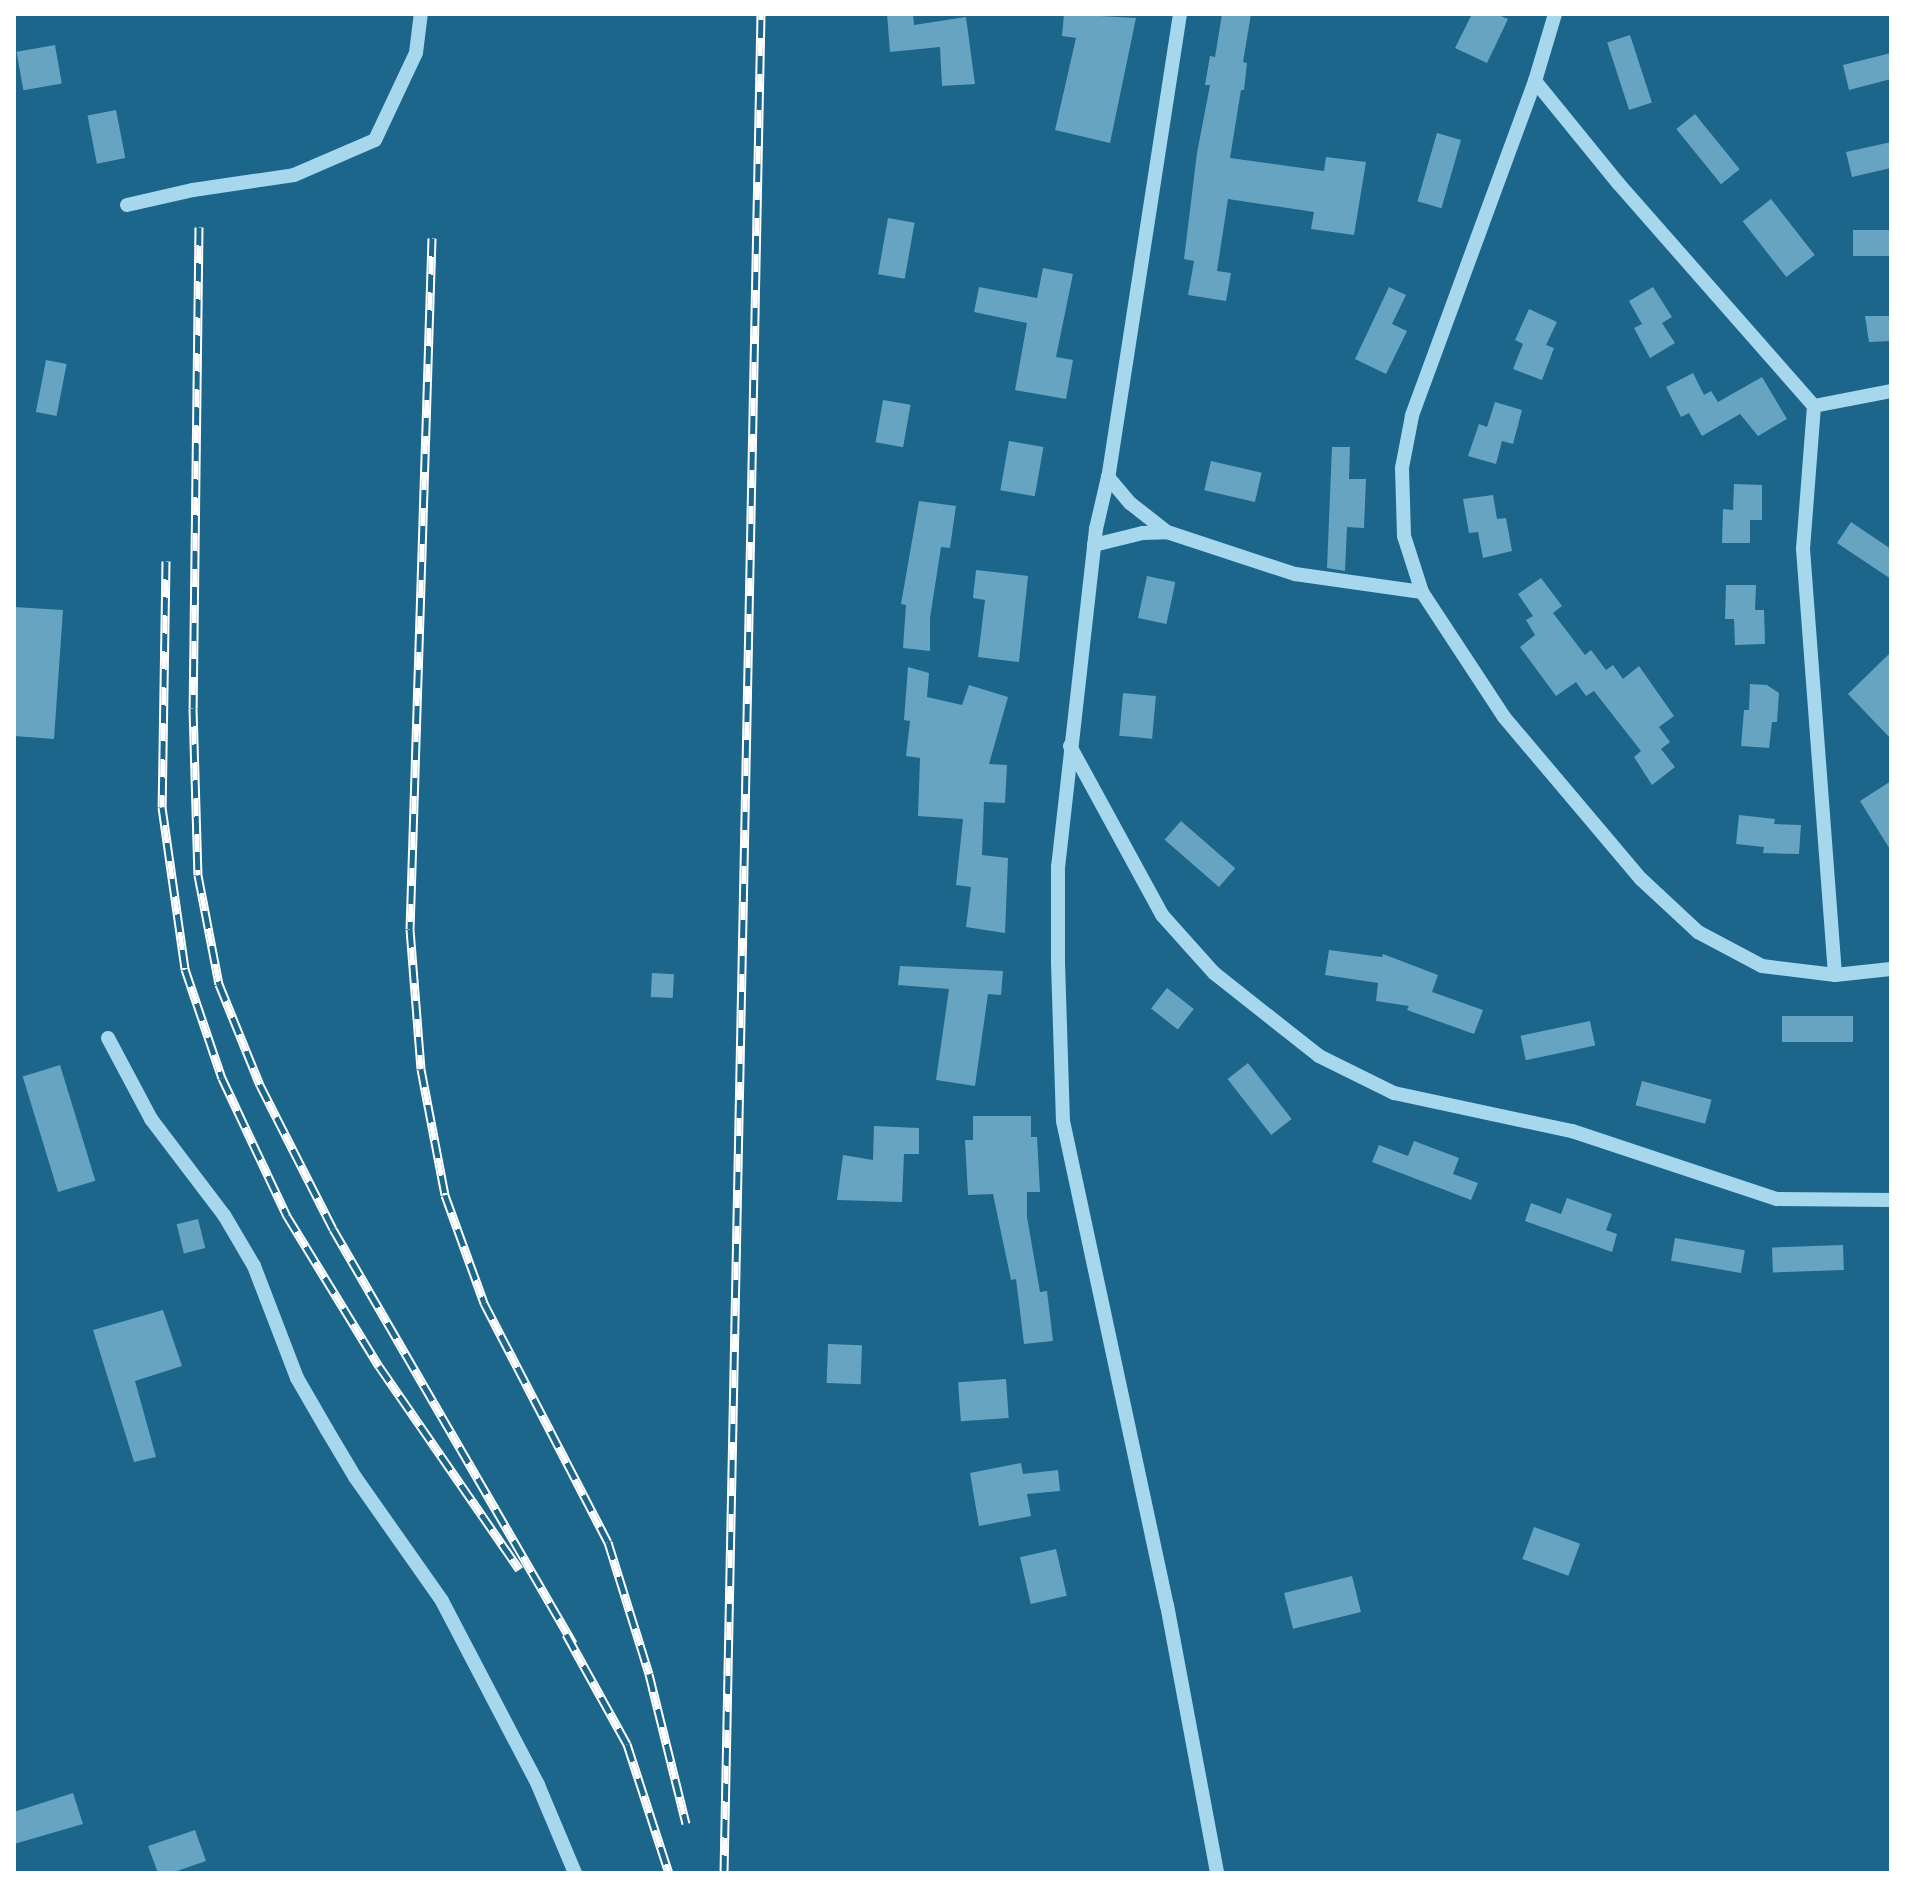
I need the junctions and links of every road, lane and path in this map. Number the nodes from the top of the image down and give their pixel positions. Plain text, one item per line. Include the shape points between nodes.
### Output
1 (421, 14) edge
2 (1180, 14) edge
3 (1555, 14) edge
4 (1535, 81) junction
5 (127, 205) dead end
6 (1891, 391) edge
7 (1814, 406) junction
8 (1108, 477) junction
9 (1167, 532) junction
10 (1094, 545) junction
11 (1422, 592) junction
12 (1070, 745) junction
13 (1891, 969) edge
14 (1835, 975) junction
15 (108, 1038) dead end
16 (1891, 1200) edge
17 (575, 1873) edge
18 (1217, 1873) edge

1 - 5 street via 416,53 375,140 294,175
2 - 8 street
3 - 4 street
4 - 7 street
4 - 11 street via 1412,416 1402,468 1404,536
6 - 7 street
7 - 14 street via 1803,549
8 - 9 street via 1130,503
8 - 10 street
9 - 10 street
9 - 11 street via 1295,574
10 - 12 street
11 - 14 street via 1504,717 1641,879 1698,932 1762,966
12 - 16 street via 1162,915 1214,973 1319,1056 1394,1093 1572,1131 1777,1199
12 - 18 street via 1058,866 1063,1121 1167,1605
13 - 14 street
15 - 17 street via 151,1119 224,1215 254,1266 297,1378 334,1442 442,1601 538,1785

